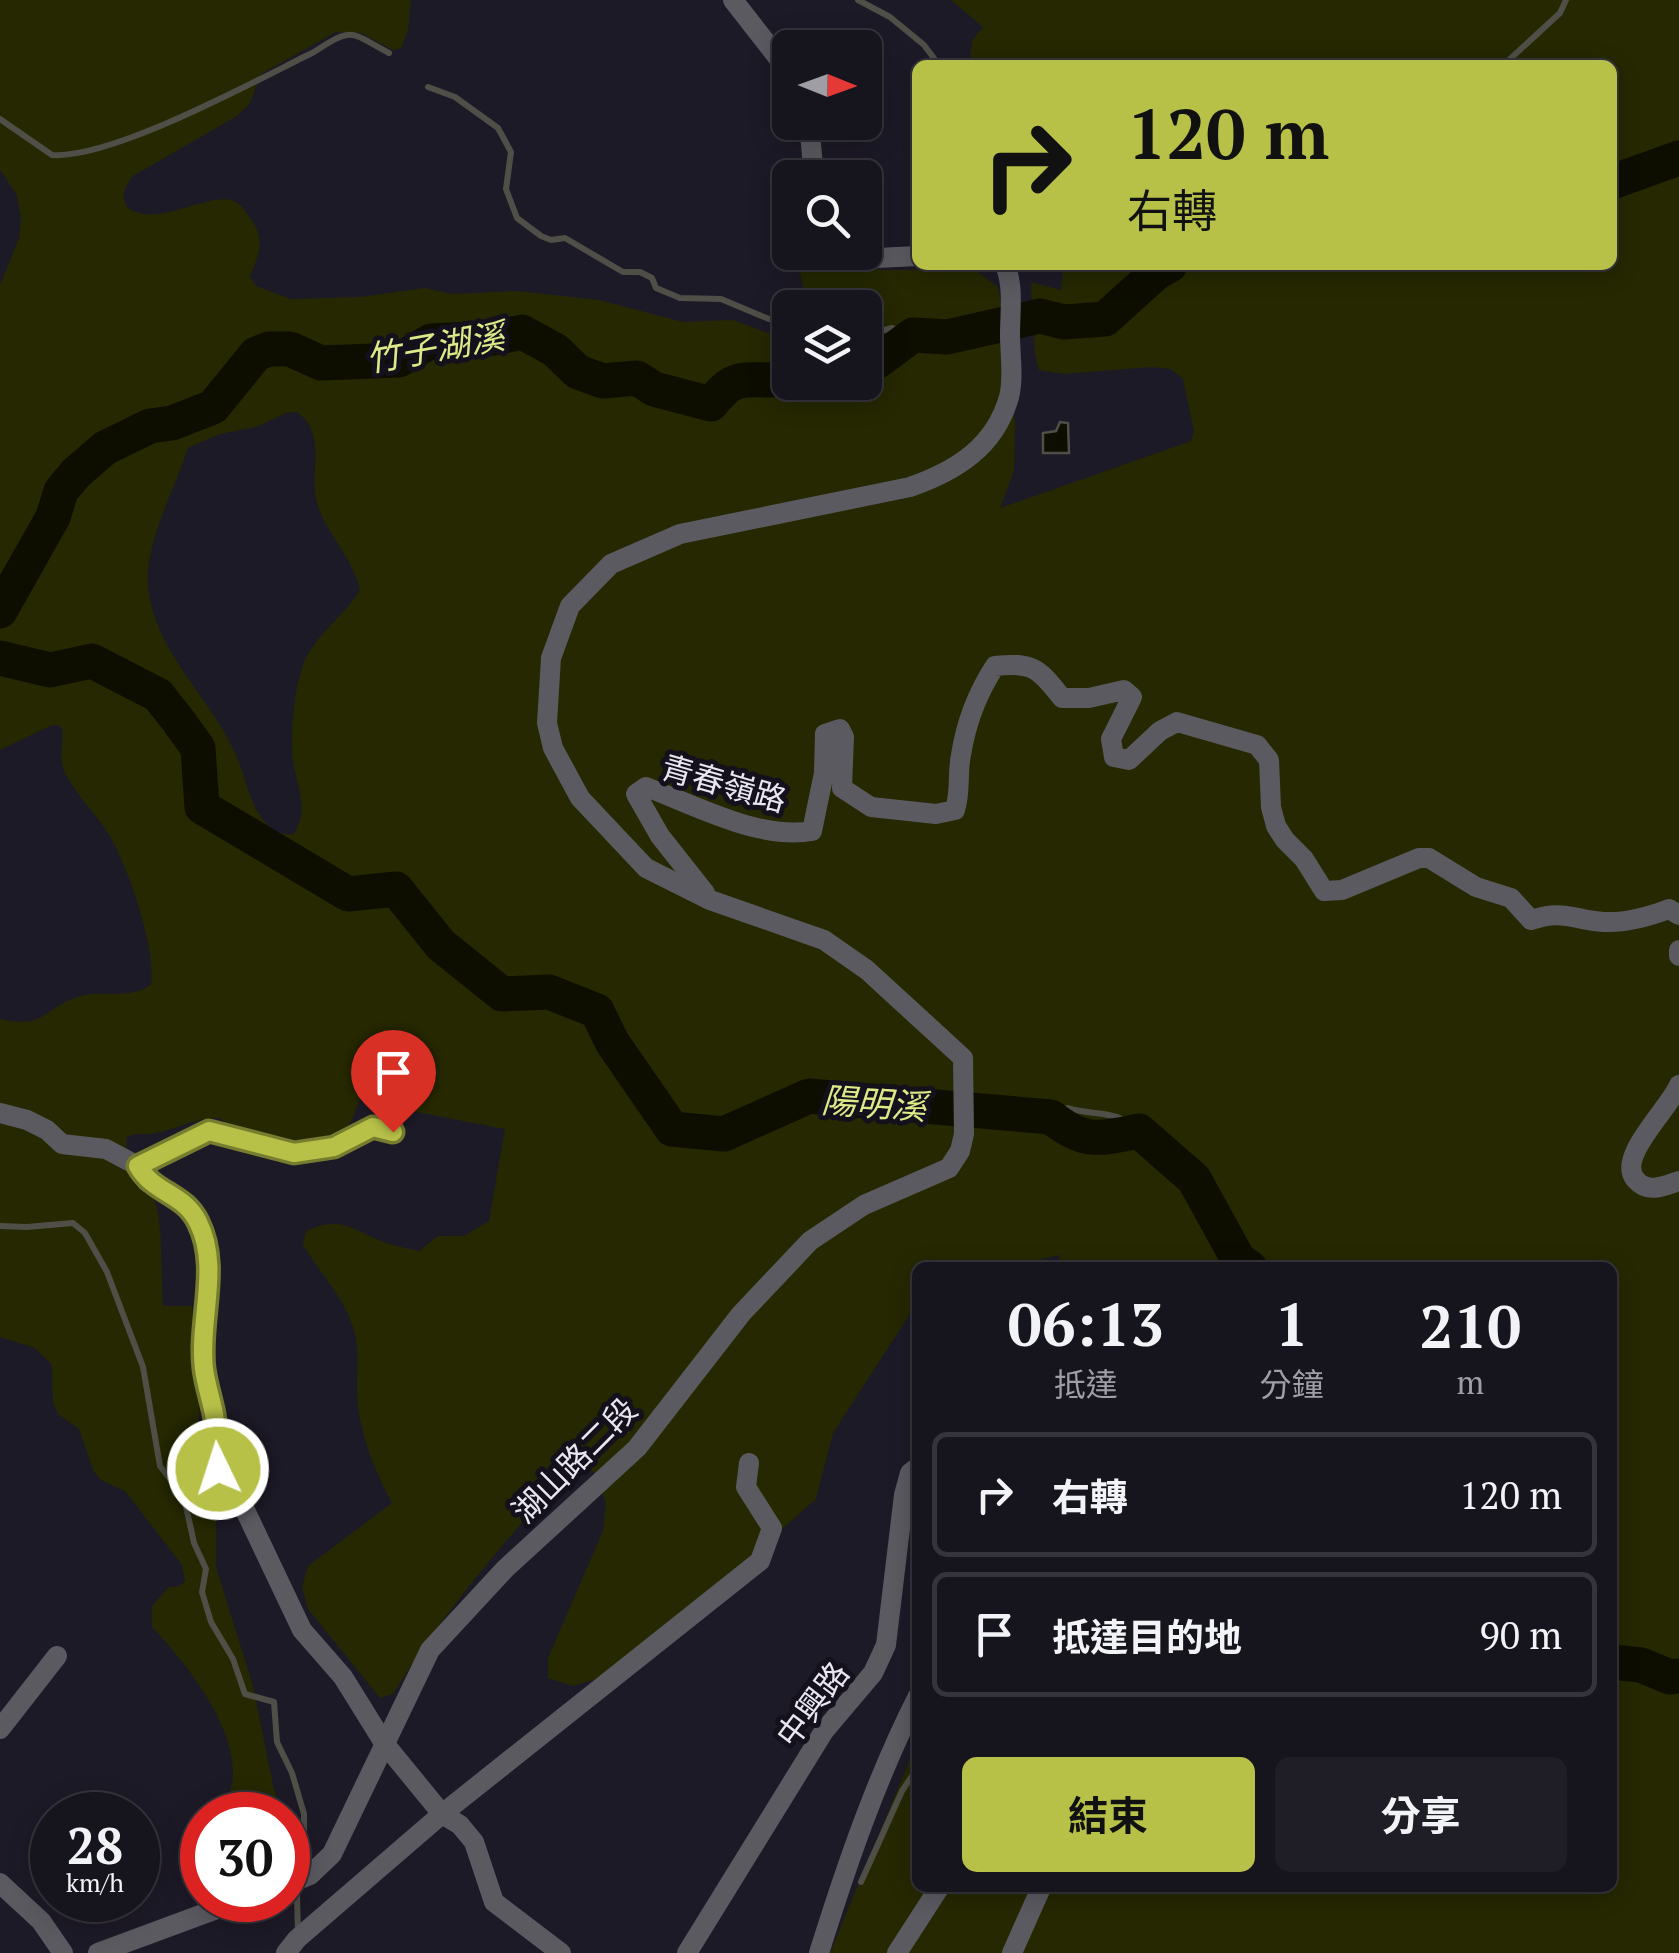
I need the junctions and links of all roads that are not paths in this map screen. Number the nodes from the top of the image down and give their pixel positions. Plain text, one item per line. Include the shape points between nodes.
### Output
1 (732, 0) edge
2 (772, 50) edge
3 (912, 256) edge
4 (882, 258) edge
5 (1006, 270) edge
6 (710, 900) junction
7 (1679, 914) edge
8 (1679, 1086) edge
9 (0, 1113) edge
10 (393, 1132) dead end
11 (138, 1166) junction
12 (1679, 1180) edge
13 (748, 1463) dead end
14 (912, 1472) edge
15 (57, 1656) dead end
16 (912, 1708) edge
17 (0, 1729) edge
18 (384, 1743) junction
19 (442, 1814) junction
20 (310, 1875) edge
21 (0, 1883) edge
22 (936, 1892) edge
23 (1039, 1892) edge
24 (181, 1922) edge
25 (63, 1953) edge
26 (98, 1953) edge
27 (286, 1953) edge
28 (561, 1953) edge
29 (686, 1953) edge
30 (818, 1953) edge
31 (897, 1953) edge
32 (1012, 1953) edge

1 - 2 street
3 - 4 street
5 - 6 street via 1009,395 993,436 961,465 910,487 680,534 611,564 570,606 550,658 547,723 554,748 580,798 646,868
6 - 7 street, 青春嶺路 via 636,794 646,787 768,830 812,831 825,734 840,729 842,788 870,807 955,810 960,756 979,690 994,666 1023,663 1062,698 1124,690 1132,697 1111,740 1114,757 1122,761 1178,722 1257,745 1269,760 1276,826 1324,891 1429,858 1476,887 1512,898 1531,920 1553,912 1605,922 1669,909
6 - 18 street, 湖山路二段 via 824,940 963,1058 960,1151 949,1168 864,1205 810,1241 741,1314 636,1448 430,1650
8 - 12 street via 1632,1156 1630,1171 1637,1183 1655,1189
9 - 11 street via 37,1125 62,1144 106,1148
10 - 11 street via 373,1127 334,1147 294,1153 209,1131
11 - 18 street via 148,1182 188,1204 201,1227 209,1269 204,1368 218,1469 302,1630 343,1677
13 - 19 street via 746,1487 772,1528 760,1562
14 - 29 street, 中興路 via 880,1660 824,1731
15 - 17 street
16 - 30 street via 860,1824
18 - 19 street
18 - 20 street, 湖山路二段 via 332,1854
19 - 27 street
19 - 28 street via 474,1842 494,1902
21 - 25 street via 41,1921
22 - 31 street
23 - 32 street
24 - 26 street

